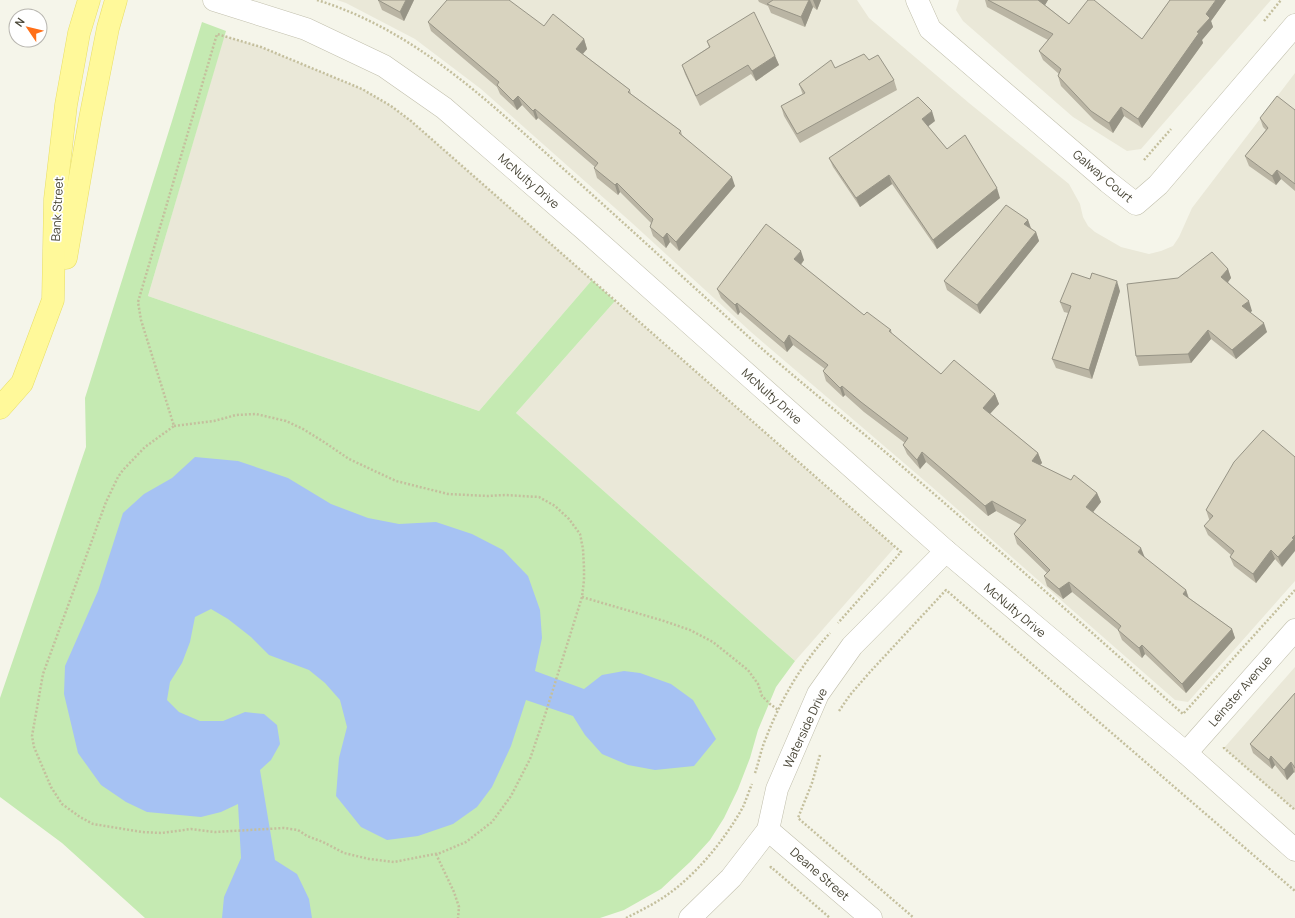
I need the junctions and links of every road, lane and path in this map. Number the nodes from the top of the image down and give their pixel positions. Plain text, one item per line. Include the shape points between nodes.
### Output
1 (89, 0) edge
2 (116, 0) edge
3 (214, 0) edge
4 (317, 0) edge
5 (917, 0) edge
6 (1295, 25) edge
7 (53, 300) junction
8 (0, 408) edge
9 (174, 426) junction
10 (946, 551) junction
11 (1295, 590) edge
12 (582, 596) junction
13 (836, 625) dead end
14 (1295, 630) edge
15 (831, 631) dead end
16 (778, 710) junction
17 (836, 716) dead end
18 (1229, 742) dead end
19 (821, 751) dead end
20 (1186, 753) junction
21 (754, 776) dead end
22 (752, 783) dead end
23 (1295, 810) edge
24 (768, 830) junction
25 (1295, 850) edge
26 (436, 854) junction
27 (767, 872) dead end
28 (1295, 891) edge
29 (458, 918) edge
30 (626, 918) edge
31 (690, 918) edge
32 (830, 918) edge
33 (871, 918) edge
34 (914, 918) edge

1 - 7 main road, Bank Street via 79,34 66,105 55,200
2 - 7 main road via 90,119 62,277
3 - 10 street, McNulty Drive via 306,29 384,66 444,108 591,235
4 - 11 path via 339,7 402,38 460,79 506,117 754,341 1037,583 1184,714
5 - 6 street, Galway Court via 930,29 1136,204 1158,185
7 - 8 main road, Bank Street via 22,383
9 - 12 path via 256,414 286,421 303,429 349,459 396,481 448,494 539,498 555,506 580,534 584,568
9 - 13 path via 141,320 138,302 217,34 262,47 362,89 406,117 901,552
9 - 26 path via 145,447 118,477 106,502 44,674 32,736 51,787 62,804 93,824 155,833 192,829 215,832 284,828 298,830 344,853 369,859 394,862
10 - 20 street, McNulty Drive
10 - 24 street, Waterside Drive via 852,646 818,694 778,789
12 - 16 path via 690,630 713,642 748,670 758,684 762,696
12 - 26 path via 530,759 511,796 492,822 466,842
14 - 20 street, Leinster Avenue
15 - 16 path via 807,660
16 - 21 path via 765,739
17 - 28 path via 850,694 946,590
18 - 23 path via 1224,748
19 - 34 path via 798,818
20 - 25 street, McNulty Drive
22 - 30 path via 732,825 707,858 662,898
24 - 31 street, Waterside Drive via 731,878
24 - 33 street, Deane Street
26 - 29 path via 458,902
27 - 32 path via 771,867

